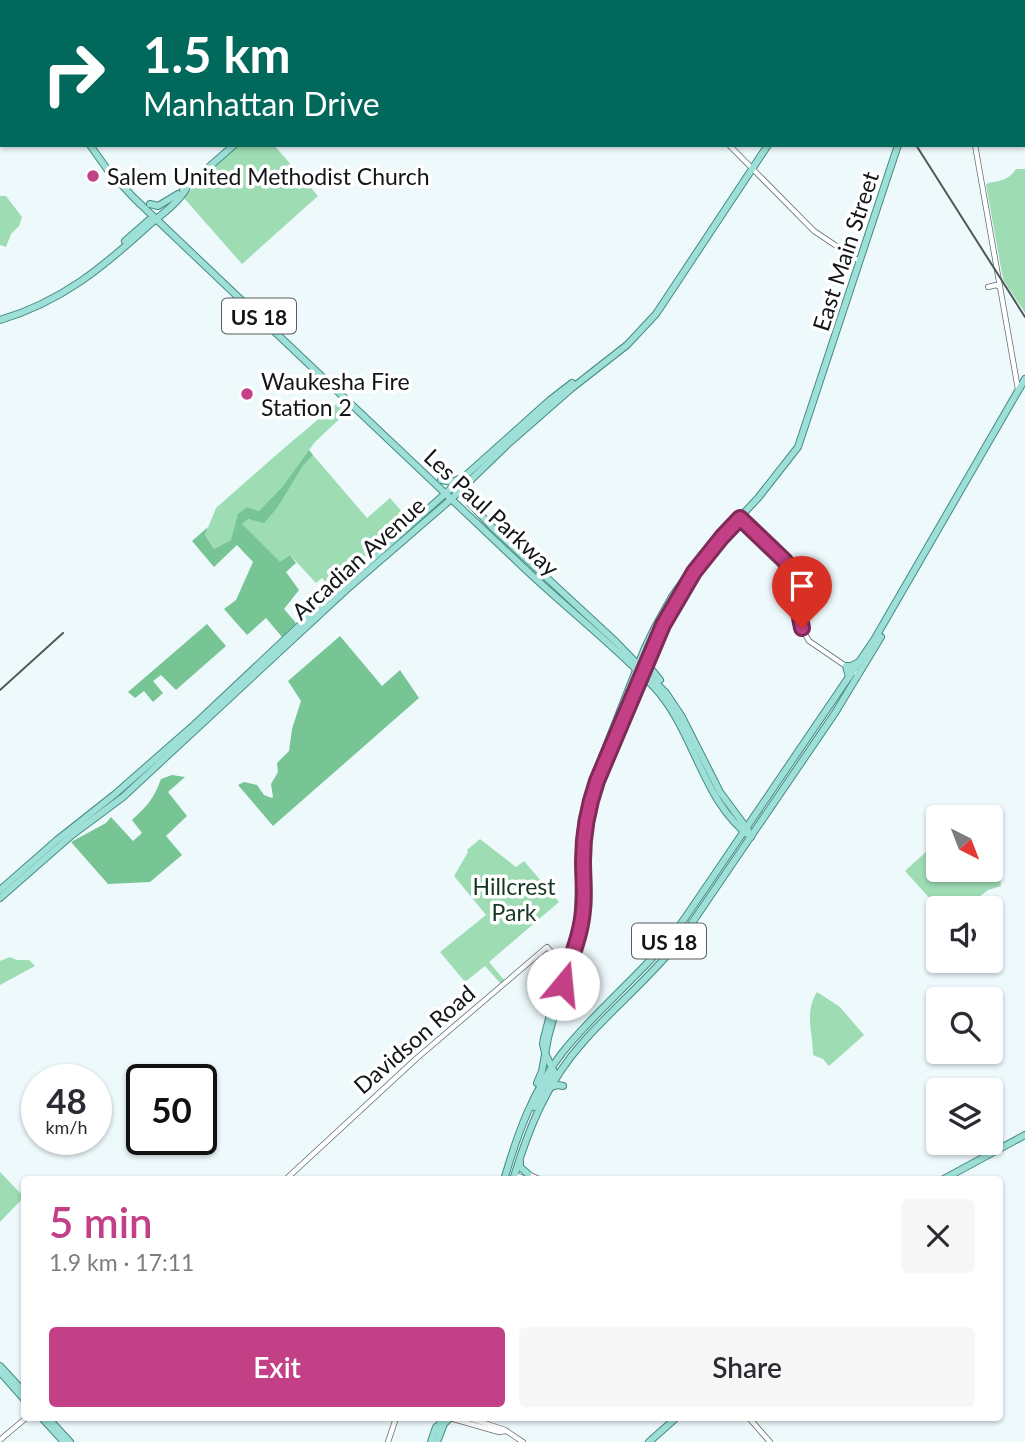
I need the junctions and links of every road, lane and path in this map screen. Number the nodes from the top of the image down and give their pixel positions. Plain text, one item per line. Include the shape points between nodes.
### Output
1 (91, 147) edge
2 (232, 147) edge
3 (731, 147) edge
4 (767, 147) edge
5 (897, 147) edge
6 (975, 147) edge
7 (752, 169) junction
8 (186, 189) junction
9 (127, 191) junction
10 (178, 194) junction
11 (136, 200) junction
12 (150, 204) dead end
13 (157, 215) junction
14 (145, 223) junction
15 (163, 225) junction
16 (139, 234) junction
17 (114, 254) junction
18 (859, 261) junction
19 (988, 287) dead end
20 (1002, 290) junction
21 (253, 310) junction
22 (0, 320) edge
23 (287, 334) dead end
24 (1017, 376) junction
25 (1025, 380) edge
26 (1018, 389) junction
27 (564, 392) junction
28 (405, 455) junction
29 (477, 466) junction
30 (441, 480) dead end
31 (466, 484) junction
32 (451, 494) junction
33 (437, 501) junction
34 (458, 505) junction
35 (439, 509) junction
36 (740, 518) junction
37 (478, 523) junction
38 (404, 540) junction
39 (528, 562) junction
40 (686, 579) junction
41 (542, 584) junction
42 (589, 618) junction
43 (663, 625) junction
44 (653, 629) junction
45 (648, 650) junction
46 (628, 654) junction
47 (648, 659) junction
48 (864, 659) junction
49 (846, 666) junction
50 (640, 671) junction
51 (856, 677) junction
52 (654, 687) junction
53 (669, 696) junction
54 (630, 701) junction
55 (210, 713) junction
56 (828, 722) junction
57 (617, 731) junction
58 (695, 747) junction
59 (800, 749) junction
60 (167, 753) junction
61 (803, 759) junction
62 (797, 768) junction
63 (776, 784) junction
64 (722, 805) junction
65 (586, 806) junction
66 (730, 818) junction
67 (753, 818) junction
68 (740, 820) junction
69 (587, 821) junction
70 (749, 834) junction
71 (738, 841) junction
72 (0, 890) edge
73 (582, 893) junction
74 (712, 894) junction
75 (701, 895) junction
76 (0, 898) edge
77 (702, 909) junction
78 (580, 917) junction
79 (685, 918) junction
80 (554, 955) junction
81 (568, 955) junction
82 (566, 968) junction
83 (650, 974) junction
84 (626, 986) junction
85 (547, 1025) junction
86 (587, 1025) junction
87 (597, 1027) junction
88 (548, 1038) junction
89 (576, 1051) junction
90 (546, 1055) junction
91 (560, 1055) junction
92 (551, 1068) junction
93 (556, 1076) junction
94 (563, 1086) dead end
95 (550, 1087) junction
96 (523, 1124) junction
97 (527, 1134) junction
98 (1025, 1135) edge
99 (511, 1153) junction
100 (520, 1157) junction
101 (511, 1175) edge
102 (289, 1176) edge
103 (528, 1176) edge
104 (950, 1176) edge
105 (0, 1366) edge
106 (0, 1372) edge
107 (21, 1389) edge
108 (21, 1396) edge
109 (22, 1421) edge
110 (45, 1421) edge
111 (51, 1421) edge
112 (395, 1421) edge
113 (436, 1421) edge
114 (447, 1421) edge
115 (460, 1421) edge
116 (478, 1421) edge
117 (673, 1421) edge
118 (752, 1421) edge
119 (507, 1431) junction
120 (0, 1440) edge
121 (64, 1442) edge
122 (70, 1442) edge
123 (388, 1442) edge
124 (432, 1442) edge
125 (523, 1442) edge
126 (649, 1442) edge
127 (771, 1442) edge

1 - 9 main road, Les Paul Parkway / US 18
2 - 8 main road
3 - 7 street
4 - 7 main road, Arcadian Avenue
5 - 18 main road, East Main Street
6 - 20 street
7 - 18 street via 815,232
7 - 27 main road, Arcadian Avenue via 656,314 634,339
8 - 10 main road
8 - 13 main road
9 - 11 main road, Les Paul Parkway / US 18
9 - 13 main road
10 - 12 main road via 158,206
10 - 13 main road
11 - 13 main road, Les Paul Parkway / US 18
11 - 14 main road via 147,218
13 - 14 main road
13 - 15 main road, Les Paul Parkway / US 18
13 - 16 main road
14 - 17 main road
15 - 16 main road
15 - 21 main road, Les Paul Parkway / US 18
16 - 17 main road
17 - 22 main road via 65,293
18 - 36 main road, East Main Street via 798,447
19 - 20 street via 996,285
20 - 24 street
21 - 23 main road
21 - 28 main road, Les Paul Parkway / US 18
24 - 25 main road
24 - 26 street
25 - 26 main road
26 - 48 main road
27 - 29 main road, Arcadian Avenue
27 - 31 main road, Arcadian Avenue
28 - 32 main road, Les Paul Parkway
28 - 33 main road via 436,490
29 - 30 main road via 454,482
29 - 31 main road
29 - 32 main road
31 - 32 main road, Arcadian Avenue
31 - 39 main road, Les Paul Parkway via 466,499
32 - 33 main road, Arcadian Avenue
32 - 34 main road, Les Paul Parkway
32 - 35 main road, Arcadian Avenue
32 - 38 main road
33 - 55 main road, Arcadian Avenue
34 - 35 main road
34 - 37 main road, Les Paul Parkway
35 - 38 main road, Arcadian Avenue
36 - 40 main road, East Main Street
36 - 49 street via 785,561 805,635
37 - 39 main road
37 - 41 main road, Les Paul Parkway
38 - 55 main road, Arcadian Avenue
39 - 42 main road, Les Paul Parkway
40 - 43 main road
40 - 44 main road
41 - 42 main road via 547,583
41 - 50 main road, Les Paul Parkway via 623,661
42 - 46 main road, Les Paul Parkway
43 - 44 main road
43 - 45 main road
44 - 45 main road via 657,631
44 - 50 main road
45 - 46 main road via 637,656
45 - 47 main road
45 - 50 main road
46 - 50 main road, Les Paul Parkway
47 - 50 main road
47 - 53 main road
48 - 49 main road
48 - 51 main road
49 - 51 main road
50 - 52 main road, Les Paul Parkway
50 - 53 main road, Les Paul Parkway
50 - 54 main road
50 - 57 main road
50 - 65 main road
51 - 56 main road
51 - 56 main road via 854,674
51 - 59 main road
52 - 54 main road via 643,684
52 - 58 main road, Les Paul Parkway
53 - 58 main road, Les Paul Parkway
54 - 57 main road
55 - 60 main road, Arcadian Avenue
56 - 61 main road
57 - 69 main road
58 - 64 main road, Les Paul Parkway
58 - 68 main road, Les Paul Parkway
59 - 61 main road
59 - 62 main road
59 - 63 main road
60 - 72 main road
60 - 76 main road via 122,797
61 - 62 main road
62 - 70 main road
63 - 67 main road
63 - 70 main road
64 - 66 main road, Les Paul Parkway
64 - 70 main road
65 - 69 main road
65 - 73 main road via 580,840
66 - 70 main road, Les Paul Parkway
66 - 71 main road
67 - 68 main road
67 - 70 main road
68 - 70 main road, Les Paul Parkway
69 - 73 main road
70 - 71 main road, US 18
70 - 74 main road, US 18
70 - 74 main road
71 - 75 main road, US 18
73 - 78 main road
74 - 77 main road, US 18
75 - 77 main road
75 - 79 main road, US 18
77 - 83 main road, US 18
78 - 81 main road
78 - 82 main road
79 - 83 main road via 673,941 650,966
79 - 84 main road, US 18
80 - 81 main road via 563,959
80 - 82 street
80 - 102 street, Davidson Road via 547,947 543,950
81 - 82 main road
82 - 85 main road
82 - 88 main road
83 - 87 main road, US 18
84 - 86 main road, US 18
84 - 87 main road via 598,1019
85 - 88 main road
85 - 90 main road
86 - 89 main road via 591,1029
86 - 91 main road, US 18
86 - 93 main road
87 - 89 main road, US 18
88 - 90 main road
89 - 93 main road, US 18
90 - 91 main road via 553,1059
90 - 92 main road
90 - 99 main road
91 - 92 main road, US 18
92 - 93 main road
92 - 96 main road, US 18
92 - 97 main road via 552,1076 530,1116
93 - 95 main road, US 18
94 - 95 main road
95 - 97 main road, US 18
96 - 99 main road, US 18
96 - 101 main road
97 - 100 main road, US 18
98 - 104 main road
99 - 101 main road, US 18
100 - 101 main road, US 18
100 - 103 main road via 520,1167
105 - 107 main road
106 - 108 main road
109 - 120 street
110 - 121 main road
111 - 122 main road
112 - 123 street
113 - 124 main road
114 - 124 main road
115 - 119 street
116 - 119 street
117 - 126 main road
118 - 127 street
119 - 125 street

